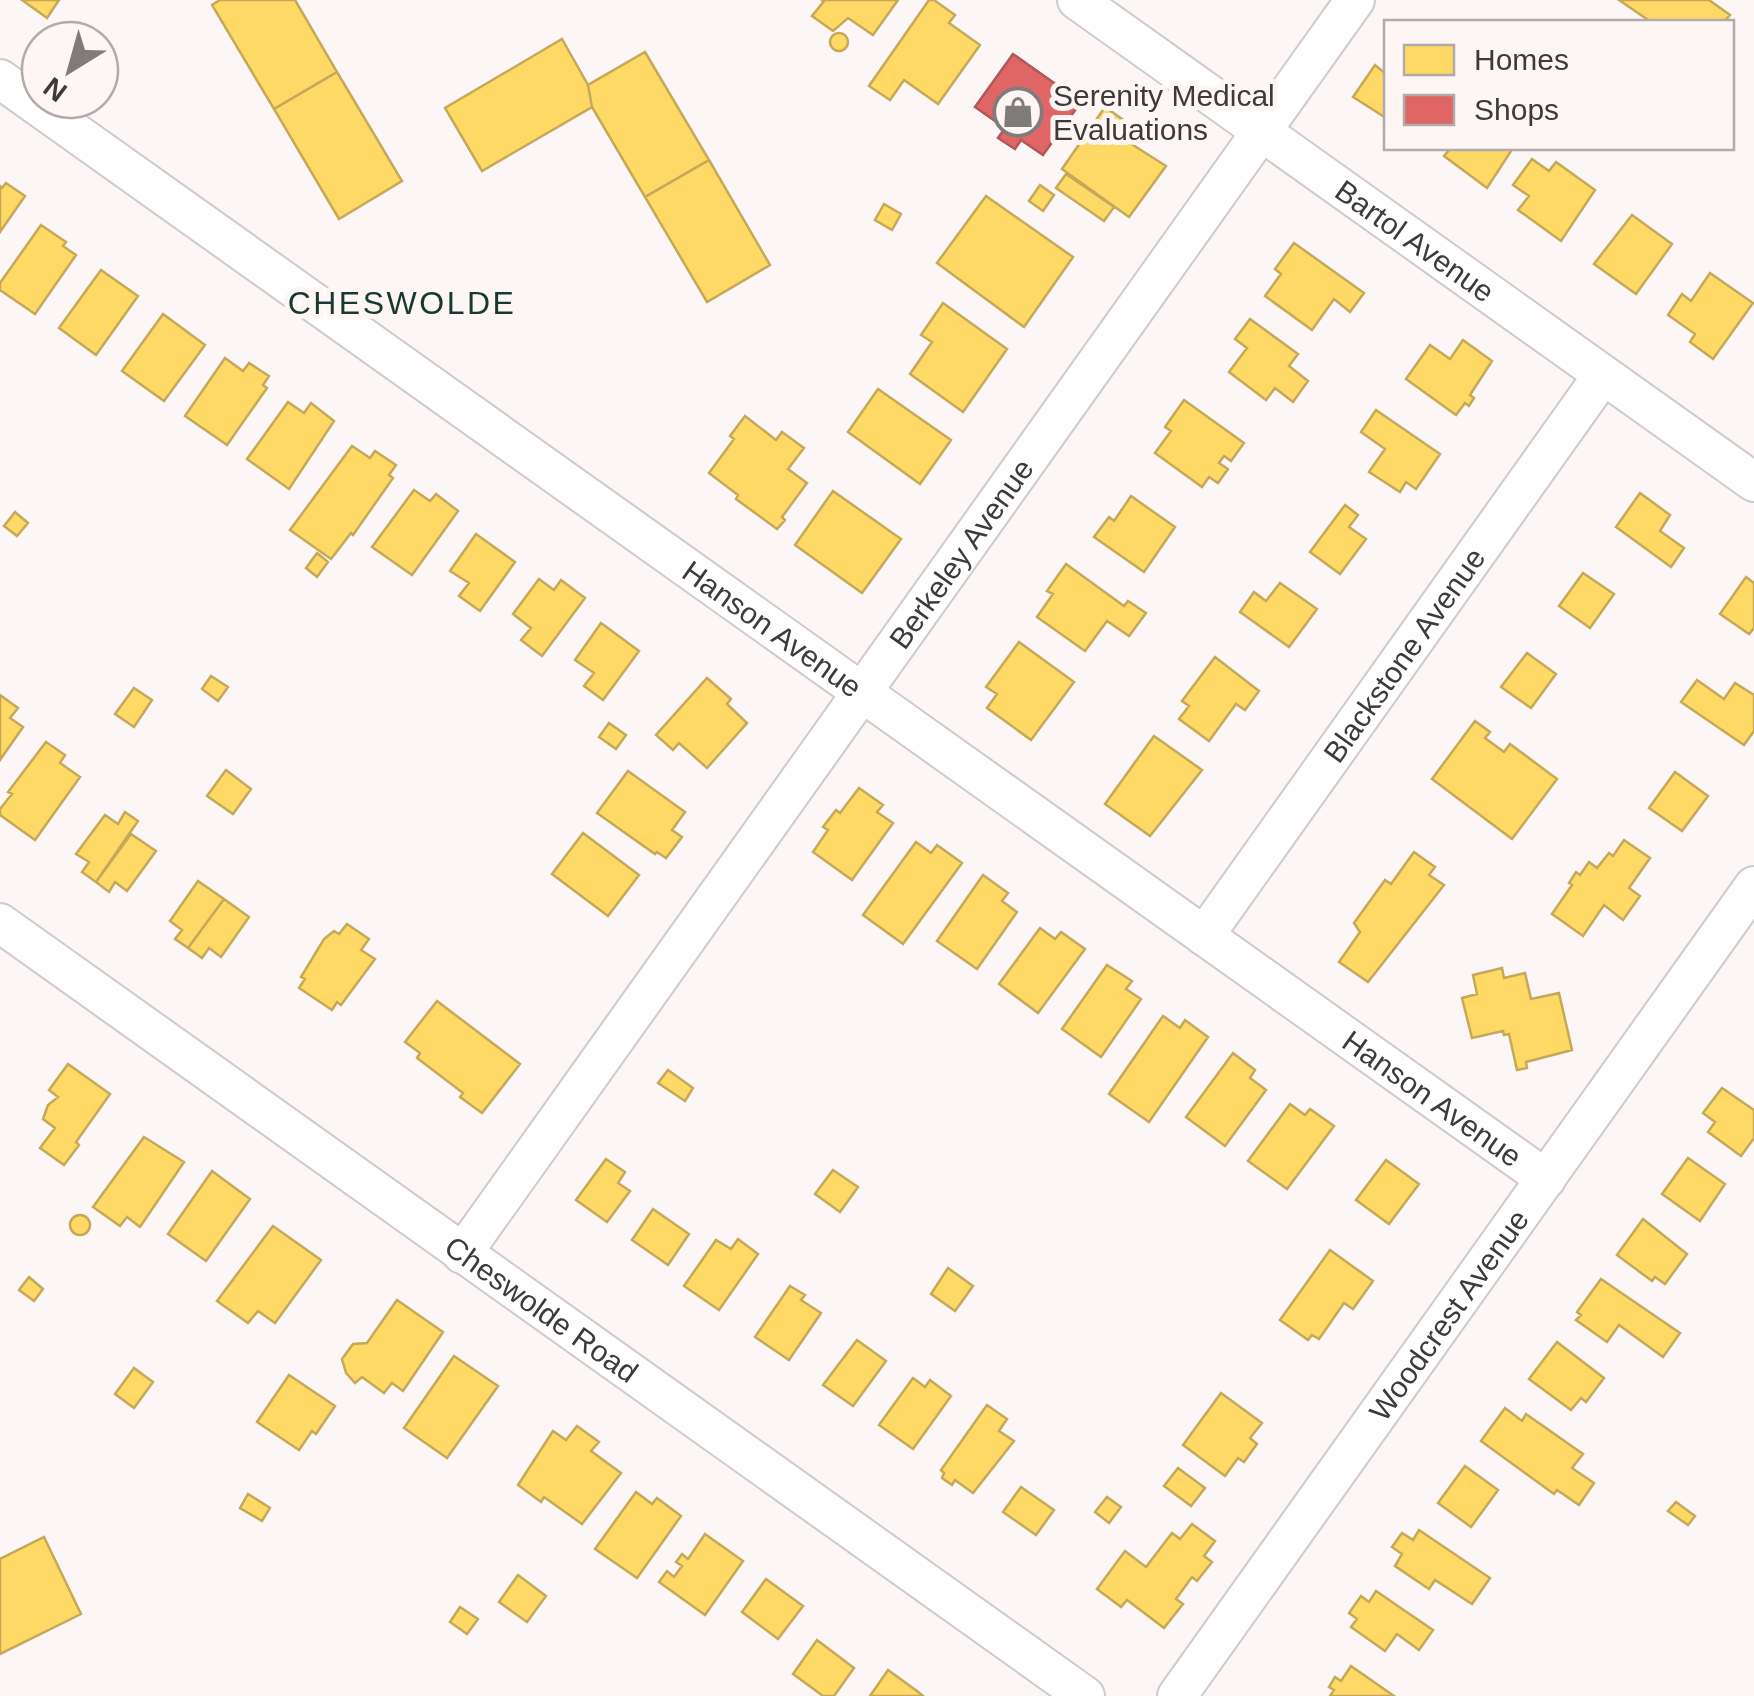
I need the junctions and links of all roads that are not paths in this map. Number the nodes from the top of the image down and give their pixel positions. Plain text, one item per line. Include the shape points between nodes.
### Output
1 (1077, 0) edge
2 (1355, 0) edge
3 (0, 79) edge
4 (1262, 131) junction
5 (1604, 375) junction
6 (1754, 482) edge
7 (862, 692) junction
8 (1754, 886) edge
9 (0, 924) edge
10 (1204, 936) junction
11 (1546, 1179) junction
12 (462, 1254) junction
13 (1084, 1696) edge
14 (1177, 1696) edge

1 - 4 street, Bartol Avenue
2 - 4 street, Berkeley Avenue
3 - 7 street, Hanson Avenue
4 - 5 street, Bartol Avenue
4 - 7 street, Berkeley Avenue
5 - 6 street, Bartol Avenue
5 - 10 street, Blackstone Avenue
7 - 10 street, Hanson Avenue
7 - 12 street, Berkeley Avenue
8 - 11 street, Woodcrest Avenue
9 - 12 street, Cheswolde Road
10 - 11 street, Hanson Avenue
11 - 14 street, Woodcrest Avenue
12 - 13 street, Cheswolde Road

